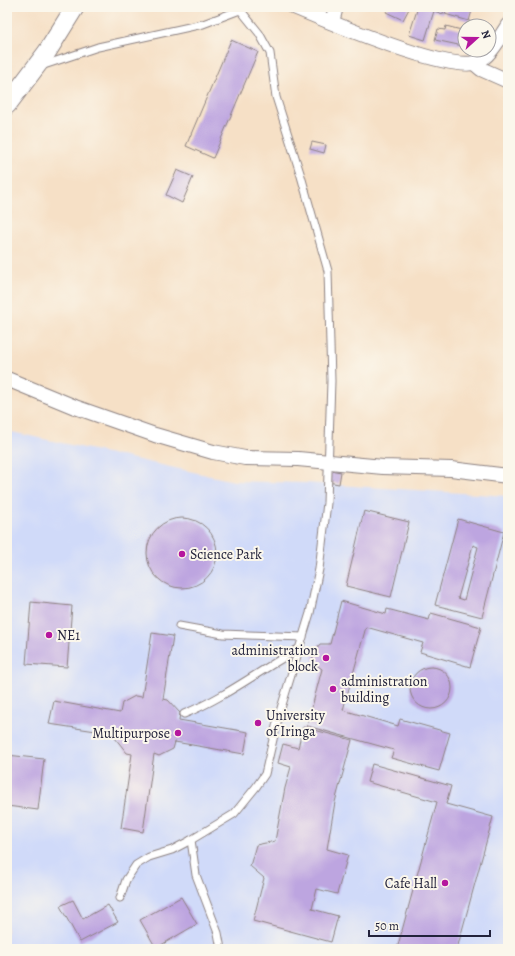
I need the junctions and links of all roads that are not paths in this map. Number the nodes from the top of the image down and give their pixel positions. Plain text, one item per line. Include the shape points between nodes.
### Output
1 (75, 7) edge
2 (294, 7) edge
3 (336, 7) edge
4 (239, 8) edge
5 (332, 22) junction
6 (508, 25) edge
7 (474, 63) junction
8 (35, 68) junction
9 (508, 81) edge
10 (7, 105) edge
11 (7, 379) edge
12 (328, 462) junction
13 (508, 476) edge
14 (179, 626) dead end
15 (303, 637) junction
16 (300, 648) junction
17 (184, 714) dead end
18 (191, 840) junction
19 (120, 898) dead end
20 (220, 949) edge

1 - 8 street
2 - 5 street
3 - 5 street
4 - 8 lane via 203,24 98,47
4 - 12 lane via 259,33 270,53 276,97 328,271 331,381
5 - 7 street via 438,59
6 - 7 street via 493,48
7 - 9 street via 481,69
8 - 10 street
11 - 12 street via 75,407 190,446 246,458
12 - 13 street via 451,469
12 - 15 lane via 328,503 319,569
14 - 15 lane via 223,634
15 - 16 lane
16 - 17 lane via 223,696
16 - 18 lane via 278,718 265,774 234,814
18 - 19 lane via 136,865 126,880
18 - 20 lane via 196,875 216,928

